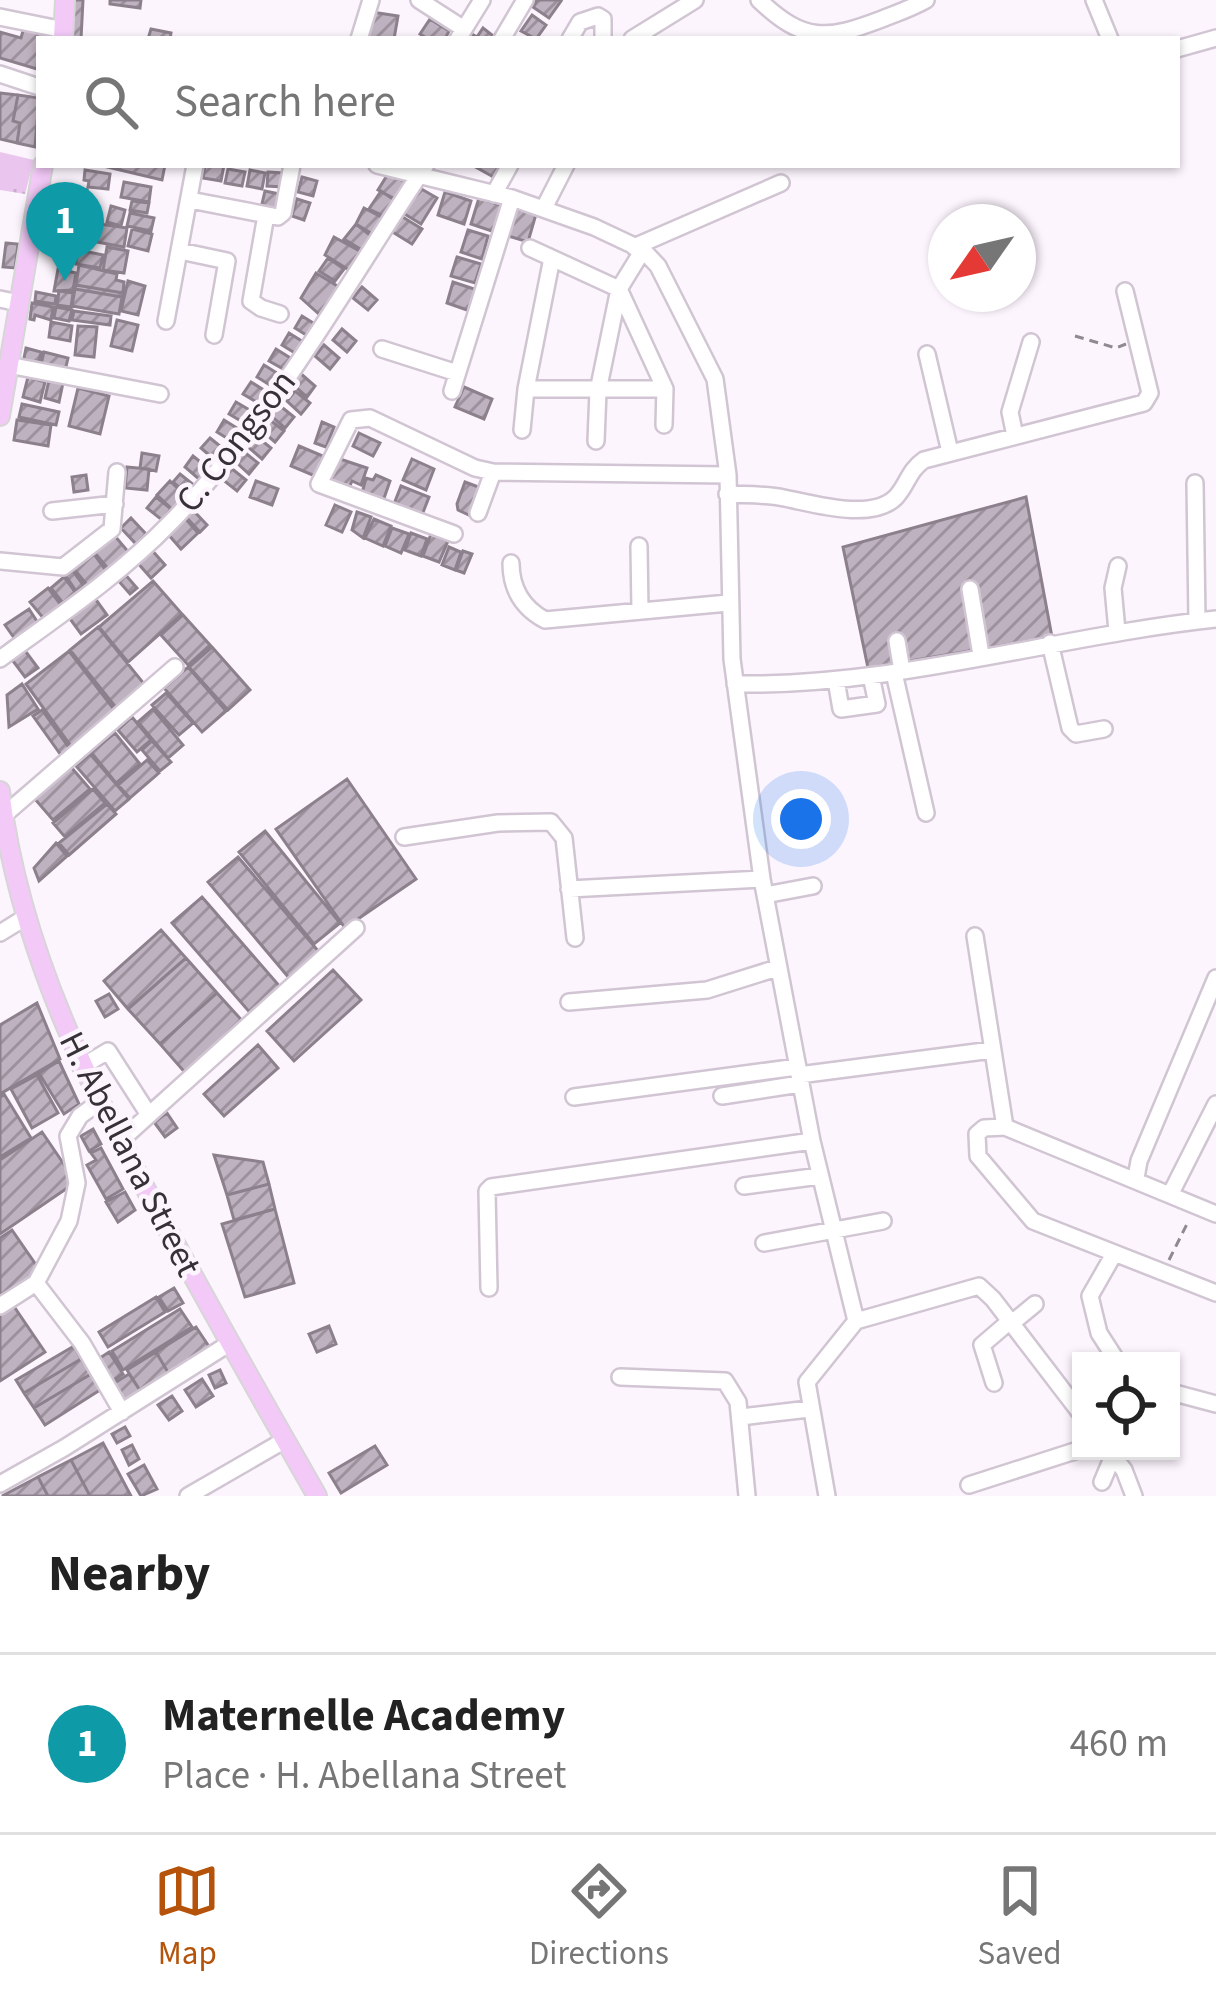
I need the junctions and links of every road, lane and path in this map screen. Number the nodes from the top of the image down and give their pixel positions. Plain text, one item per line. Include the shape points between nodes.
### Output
1 (65, 0) edge
2 (370, 0) edge
3 (418, 0) edge
4 (482, 0) edge
5 (524, 0) edge
6 (694, 0) edge
7 (759, 0) edge
8 (926, 0) edge
9 (1094, 0) edge
10 (0, 17) edge
11 (63, 34) edge
12 (461, 34) edge
13 (360, 36) edge
14 (504, 36) edge
15 (572, 36) edge
16 (603, 36) edge
17 (637, 36) edge
18 (1109, 36) edge
19 (1216, 38) edge
20 (1180, 49) edge
21 (0, 74) edge
22 (36, 86) edge
23 (43, 168) edge
24 (195, 168) edge
25 (291, 168) edge
26 (509, 168) edge
27 (564, 168) edge
28 (422, 170) edge
29 (782, 183) dead end
30 (494, 194) junction
31 (512, 198) junction
32 (190, 200) junction
33 (544, 208) junction
34 (266, 215) junction
35 (530, 248) dead end
36 (638, 249) junction
37 (180, 250) junction
38 (552, 258) junction
39 (619, 289) junction
40 (1125, 291) dead end
41 (10, 301) edge
42 (280, 314) dead end
43 (166, 321) dead end
44 (1135, 334) junction
45 (214, 335) dead end
46 (1075, 336) dead end
47 (1031, 342) dead end
48 (382, 349) dead end
49 (927, 354) dead end
50 (8, 365) junction
51 (457, 373) junction
52 (526, 389) junction
53 (664, 389) junction
54 (452, 391) dead end
55 (598, 391) junction
56 (160, 394) dead end
57 (0, 416) edge
58 (664, 425) dead end
59 (523, 430) dead end
60 (1015, 436) junction
61 (596, 441) dead end
62 (950, 452) junction
63 (117, 472) dead end
64 (494, 472) junction
65 (728, 475) junction
66 (1196, 483) dead end
67 (727, 494) junction
68 (115, 504) junction
69 (52, 511) dead end
70 (478, 513) dead end
71 (454, 535) dead end
72 (639, 546) dead end
73 (0, 562) edge
74 (512, 563) dead end
75 (1118, 566) dead end
76 (970, 589) dead end
77 (728, 603) junction
78 (640, 611) junction
79 (1216, 619) edge
80 (1197, 621) junction
81 (1117, 632) junction
82 (897, 641) dead end
83 (1050, 643) junction
84 (981, 655) junction
85 (0, 659) edge
86 (175, 667) dead end
87 (898, 672) junction
88 (871, 676) junction
89 (836, 680) junction
90 (735, 684) junction
91 (1104, 729) dead end
92 (0, 791) edge
93 (926, 813) dead end
94 (3, 816) junction
95 (404, 837) dead end
96 (813, 886) dead end
97 (763, 887) junction
98 (569, 889) junction
99 (26, 917) junction
100 (356, 928) dead end
101 (0, 933) edge
102 (975, 936) dead end
103 (575, 938) dead end
104 (776, 968) junction
105 (1216, 978) edge
106 (569, 1002) dead end
107 (992, 1050) junction
108 (81, 1067) junction
109 (799, 1076) junction
110 (722, 1096) dead end
111 (574, 1097) dead end
112 (98, 1103) junction
113 (149, 1115) junction
114 (1214, 1116) edge
115 (1005, 1127) junction
116 (119, 1142) junction
117 (812, 1142) junction
118 (820, 1176) junction
119 (1136, 1178) junction
120 (744, 1186) dead end
121 (1171, 1193) junction
122 (1196, 1206) junction
123 (1216, 1214) edge
124 (883, 1221) dead end
125 (833, 1229) junction
126 (764, 1243) dead end
127 (1114, 1254) junction
128 (1162, 1272) junction
129 (36, 1282) junction
130 (489, 1288) dead end
131 (1216, 1293) edge
132 (1035, 1304) dead end
133 (0, 1306) edge
134 (856, 1321) junction
135 (1011, 1322) junction
136 (230, 1343) junction
137 (1111, 1352) edge
138 (620, 1377) dead end
139 (994, 1383) dead end
140 (1180, 1395) edge
141 (1072, 1402) edge
142 (1216, 1405) edge
143 (809, 1409) junction
144 (122, 1412) junction
145 (741, 1417) junction
146 (285, 1440) junction
147 (1072, 1452) edge
148 (1110, 1460) edge
149 (1118, 1460) edge
150 (1102, 1482) dead end
151 (0, 1484) edge
152 (969, 1485) dead end
153 (188, 1496) edge
154 (316, 1496) edge
155 (747, 1496) edge
156 (827, 1496) edge
157 (1134, 1496) edge

1 - 11 main road
2 - 13 street
3 - 12 street
4 - 12 street
5 - 14 street
6 - 17 street
7 - 8 street via 783,20 838,36
9 - 18 street
10 - 11 street
15 - 16 street via 586,17 598,16
19 - 20 street
21 - 22 street
23 - 41 main road
24 - 32 street
25 - 34 street via 283,213
26 - 30 street
27 - 33 street
28 - 30 street
28 - 85 street, C. Congson via 315,339 172,521 106,582
29 - 36 street
30 - 31 street
31 - 33 street
31 - 51 street
32 - 34 street
32 - 37 street
33 - 36 street
34 - 42 street via 251,301
35 - 38 street
36 - 39 street
36 - 65 street via 658,266 715,379
37 - 43 street
37 - 45 street via 226,261
38 - 39 street
38 - 52 street
39 - 53 street
39 - 55 street
40 - 44 street
41 - 50 main road
44 - 46 path via 1116,348
44 - 60 street via 1150,393 1144,404
47 - 60 street via 1010,412
48 - 51 street
49 - 62 street
50 - 56 street
50 - 57 main road
51 - 54 street
52 - 55 street
52 - 59 street
53 - 55 street
53 - 58 street
55 - 61 street
60 - 62 street
62 - 67 street via 910,469 896,498 861,508
63 - 68 street
64 - 65 street
64 - 70 street
64 - 71 street via 370,418 351,420 319,484
65 - 67 street
66 - 80 street
67 - 77 street
68 - 69 street
68 - 73 street via 112,529 63,567
72 - 78 street
74 - 78 street via 515,589 545,620
75 - 81 street
76 - 84 street
77 - 78 street
77 - 90 street
79 - 80 street
80 - 81 street
81 - 83 street
82 - 87 street
83 - 84 street
83 - 91 street via 1070,728
84 - 87 street
86 - 94 street
87 - 88 street
87 - 93 street
88 - 89 street
88 - 89 street via 877,704 841,709
89 - 90 street
90 - 97 street
92 - 94 main road, H. Abellana Street
94 - 99 main road, H. Abellana Street
95 - 98 street via 551,823 565,838
96 - 97 street
97 - 98 street
97 - 104 street
98 - 103 street
99 - 101 street
99 - 108 main road, H. Abellana Street
100 - 113 street
102 - 107 street
104 - 106 street via 706,990
104 - 109 street
105 - 119 street
107 - 109 street
107 - 115 street
108 - 112 main road, H. Abellana Street
108 - 113 street via 107,1051
109 - 110 street
109 - 111 street
109 - 117 street
112 - 116 main road, H. Abellana Street
112 - 129 street via 68,1136 77,1183 69,1221
113 - 116 street
114 - 121 street
115 - 119 street
115 - 127 street via 976,1134 978,1156 1033,1221
116 - 136 main road, H. Abellana Street
117 - 118 street
117 - 130 street via 490,1187
118 - 120 street
118 - 125 street
119 - 121 street
121 - 122 street
122 - 123 street
122 - 128 path
124 - 125 street
125 - 126 street
125 - 134 street
127 - 128 street
127 - 137 street via 1090,1296
128 - 131 street
129 - 133 street
129 - 144 street
132 - 135 street
134 - 135 street via 979,1286
134 - 143 street via 807,1382
135 - 139 street via 982,1346
135 - 141 street
136 - 144 street
136 - 146 main road, H. Abellana Street
138 - 145 street via 725,1381
140 - 142 street
143 - 145 street
143 - 156 street
144 - 151 street
145 - 155 street
146 - 153 street
146 - 154 main road, H. Abellana Street
147 - 152 street
148 - 150 street
149 - 157 street

